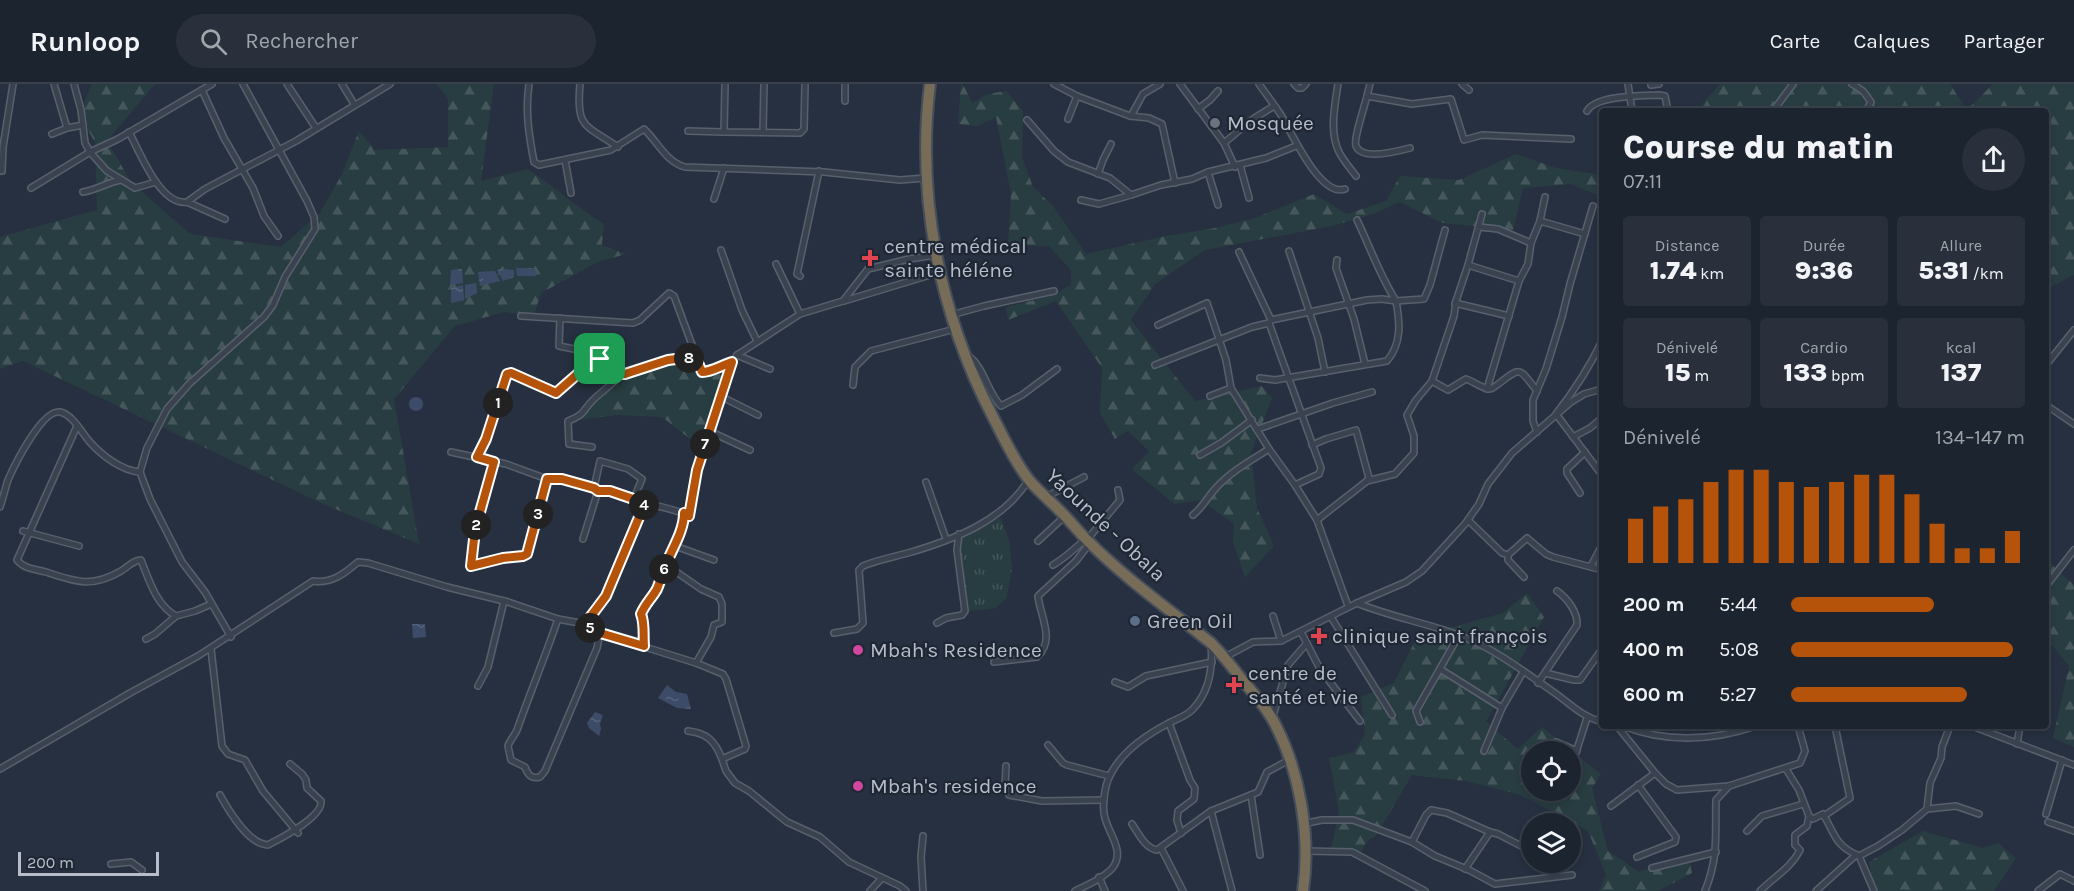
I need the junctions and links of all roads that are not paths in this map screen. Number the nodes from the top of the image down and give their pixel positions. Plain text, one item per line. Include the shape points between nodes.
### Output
1 (13, 84) edge
2 (54, 84) edge
3 (74, 84) edge
4 (212, 84) edge
5 (243, 84) edge
6 (287, 84) edge
7 (342, 84) edge
8 (390, 84) edge
9 (529, 84) edge
10 (580, 84) edge
11 (725, 84) edge
12 (764, 84) edge
13 (805, 84) edge
14 (845, 84) edge
15 (930, 84) edge
16 (1054, 84) edge
17 (1160, 84) edge
18 (1180, 84) edge
19 (1258, 84) edge
20 (1294, 84) edge
21 (1306, 84) edge
22 (1338, 84) edge
23 (1370, 84) edge
24 (1462, 84) edge
25 (1628, 84) edge
26 (1659, 84) edge
27 (1793, 84) edge
28 (1852, 84) edge
29 (1651, 85) edge
30 (202, 90) junction
31 (1218, 90) dead end
32 (1469, 90) dead end
33 (1077, 96) junction
34 (1367, 96) junction
35 (1630, 97) junction
36 (845, 101) dead end
37 (354, 105) junction
38 (1274, 106) junction
39 (1632, 108) edge
40 (1667, 108) edge
41 (1775, 108) edge
42 (1868, 108) edge
43 (1198, 109) junction
44 (1587, 111) dead end
45 (1131, 116) junction
46 (1068, 119) dead end
47 (1027, 120) dead end
48 (83, 125) junction
49 (67, 128) junction
50 (316, 128) junction
51 (688, 131) dead end
52 (129, 132) junction
53 (724, 132) junction
54 (763, 132) junction
55 (52, 134) dead end
56 (1571, 139) dead end
57 (1224, 143) junction
58 (1111, 144) dead end
59 (1296, 146) junction
60 (618, 147) junction
61 (1410, 148) dead end
62 (280, 150) junction
63 (90, 152) junction
64 (565, 160) junction
65 (1238, 166) junction
66 (724, 168) junction
67 (243, 170) junction
68 (2, 171) dead end
69 (819, 171) junction
70 (1208, 172) junction
71 (1098, 174) junction
72 (1356, 176) dead end
73 (926, 178) junction
74 (121, 180) junction
75 (156, 182) junction
76 (1175, 183) junction
77 (32, 188) dead end
78 (1344, 189) dead end
79 (83, 192) dead end
80 (571, 193) dead end
81 (1131, 195) junction
82 (1545, 197) dead end
83 (714, 198) dead end
84 (1249, 198) dead end
85 (1081, 200) dead end
86 (187, 202) junction
87 (1218, 205) dead end
88 (1593, 206) dead end
89 (1482, 214) dead end
90 (225, 219) dead end
91 (1357, 220) dead end
92 (1540, 221) junction
93 (1479, 227) junction
94 (1444, 230) dead end
95 (1585, 234) junction
96 (278, 236) dead end
97 (1531, 243) junction
98 (721, 250) dead end
99 (1289, 251) dead end
100 (1239, 252) dead end
101 (935, 255) junction
102 (1337, 260) dead end
103 (776, 264) dead end
104 (1468, 265) junction
105 (940, 272) junction
106 (800, 276) dead end
107 (1519, 281) junction
108 (1054, 291) dead end
109 (843, 301) junction
110 (1396, 301) junction
111 (1455, 303) junction
112 (1348, 304) junction
113 (1309, 312) junction
114 (800, 314) junction
115 (951, 315) junction
116 (521, 316) dead end
117 (1509, 316) junction
118 (560, 318) junction
119 (1270, 321) junction
120 (1158, 325) dead end
121 (955, 329) junction
122 (2074, 330) edge
123 (1220, 339) junction
124 (758, 341) junction
125 (1599, 347) edge
126 (962, 350) junction
127 (737, 355) junction
128 (696, 358) junction
129 (600, 359) junction
130 (2049, 360) edge
131 (732, 362) junction
132 (1365, 364) junction
133 (1155, 365) dead end
134 (770, 369) dead end
135 (1057, 369) dead end
136 (1325, 372) junction
137 (621, 374) junction
138 (1260, 378) dead end
139 (1288, 378) junction
140 (1432, 381) junction
141 (853, 385) dead end
142 (1231, 388) junction
143 (1487, 389) junction
144 (1599, 390) edge
145 (1372, 392) dead end
146 (1537, 392) junction
147 (720, 396) junction
148 (1210, 396) dead end
149 (2049, 407) edge
150 (1300, 414) junction
151 (1556, 414) junction
152 (758, 415) dead end
153 (1252, 420) junction
154 (1599, 420) edge
155 (2074, 424) edge
156 (77, 426) junction
157 (1258, 429) junction
158 (709, 431) junction
159 (1537, 432) junction
160 (1573, 437) junction
161 (1312, 445) junction
162 (592, 447) dead end
163 (1269, 449) junction
164 (750, 450) dead end
165 (451, 452) dead end
166 (1585, 452) junction
167 (1200, 455) dead end
168 (477, 457) junction
169 (494, 462) junction
170 (1599, 470) edge
171 (140, 472) junction
172 (1084, 477) dead end
173 (547, 479) junction
174 (1029, 479) junction
175 (1367, 481) junction
176 (926, 482) dead end
177 (1295, 485) junction
178 (596, 489) junction
179 (1118, 490) dead end
180 (1580, 493) dead end
181 (634, 498) junction
182 (1046, 498) junction
183 (645, 503) junction
184 (0, 507) edge
185 (684, 513) junction
186 (1193, 515) dead end
187 (1065, 516) junction
188 (1317, 520) junction
189 (1468, 520) junction
190 (26, 532) junction
191 (959, 534) junction
192 (583, 539) dead end
193 (946, 539) junction
194 (1038, 541) dead end
195 (1087, 541) junction
196 (79, 546) dead end
197 (675, 546) junction
198 (2074, 550) edge
199 (1599, 551) edge
200 (1508, 555) junction
201 (714, 560) dead end
202 (665, 564) junction
203 (1053, 565) dead end
204 (1591, 566) junction
205 (1599, 569) edge
206 (1524, 578) dead end
207 (2049, 582) edge
208 (1557, 591) dead end
209 (504, 601) junction
210 (211, 603) junction
211 (1357, 603) junction
212 (1348, 606) junction
213 (176, 616) junction
214 (1273, 616) dead end
215 (1331, 616) junction
216 (558, 619) junction
217 (937, 623) dead end
218 (585, 624) junction
219 (600, 632) dead end
220 (1302, 632) junction
221 (834, 633) dead end
222 (1459, 635) junction
223 (231, 637) junction
224 (146, 639) dead end
225 (1281, 641) junction
226 (1211, 643) junction
227 (1307, 643) junction
228 (644, 646) junction
229 (211, 649) junction
230 (1599, 653) edge
231 (1225, 657) junction
232 (994, 662) dead end
233 (1212, 662) junction
234 (696, 663) junction
235 (1440, 669) junction
236 (1523, 672) junction
237 (1545, 673) junction
238 (1115, 682) dead end
239 (1538, 683) junction
240 (478, 686) dead end
241 (1502, 708) junction
242 (1392, 715) dead end
243 (1587, 718) junction
244 (1360, 721) dead end
245 (1599, 721) edge
246 (1274, 722) junction
247 (1420, 722) dead end
248 (1169, 723) junction
249 (1619, 729) edge
250 (1631, 729) edge
251 (1745, 729) edge
252 (1799, 729) edge
253 (1836, 729) edge
254 (1949, 729) edge
255 (1980, 729) edge
256 (2020, 729) edge
257 (688, 731) dead end
258 (1581, 741) edge
259 (2017, 744) junction
260 (1048, 745) dead end
261 (1484, 751) dead end
262 (722, 759) junction
263 (1289, 760) junction
264 (2062, 760) junction
265 (290, 764) dead end
266 (2074, 765) edge
267 (1006, 766) dead end
268 (0, 769) edge
269 (1786, 769) junction
270 (1655, 773) junction
271 (1109, 776) junction
272 (1638, 785) junction
273 (1729, 786) junction
274 (220, 795) dead end
275 (1251, 795) junction
276 (1104, 800) junction
277 (1803, 804) junction
278 (1611, 806) dead end
279 (1927, 809) junction
280 (1211, 811) junction
281 (1979, 814) dead end
282 (2046, 814) dead end
283 (1809, 816) junction
284 (1824, 816) junction
285 (1303, 820) junction
286 (2048, 822) dead end
287 (1132, 824) dead end
288 (1747, 831) dead end
289 (2074, 831) edge
290 (296, 832) junction
291 (1490, 832) junction
292 (1181, 833) junction
293 (923, 836) dead end
294 (1412, 842) junction
295 (1521, 846) edge
296 (1161, 848) junction
297 (1305, 851) junction
298 (1716, 852) junction
299 (1260, 855) dead end
300 (1857, 855) junction
301 (1636, 857) dead end
302 (111, 864) dead end
303 (1652, 868) dead end
304 (1465, 869) junction
305 (142, 870) dead end
306 (1572, 875) dead end
307 (1099, 877) junction
308 (882, 878) junction
309 (2074, 881) edge
310 (870, 891) edge
311 (906, 891) edge
312 (923, 891) edge
313 (1075, 891) edge
314 (1105, 891) edge
315 (1184, 891) edge
316 (1232, 891) edge
317 (1303, 891) edge
318 (1425, 891) edge
319 (1706, 891) edge
320 (1760, 891) edge
321 (1816, 891) edge
322 (1874, 891) edge
323 (2038, 891) edge

1 - 68 street
2 - 49 street
3 - 48 street
4 - 30 street
5 - 62 street
6 - 50 street
7 - 37 street
8 - 37 street
9 - 64 street via 527,124 534,162 539,165
10 - 60 street via 578,106 583,122
11 - 53 street
12 - 54 street
13 - 54 street via 804,131
14 - 36 street
15 - 73 highway, Yaounde - Obala
16 - 33 street
17 - 45 street via 1143,94
18 - 43 street
19 - 38 street
20 - 21 street via 1302,88
22 - 72 street via 1336,145
23 - 34 street
24 - 32 street
25 - 35 street
26 - 29 street
27 - 41 street
28 - 42 street via 1871,102
30 - 52 street
30 - 67 street
31 - 43 street
33 - 45 street
33 - 46 street
34 - 56 street via 1402,103 1451,99 1464,140 1482,135
34 - 61 street via 1356,138 1358,150 1386,154
35 - 39 street
35 - 40 street via 1665,96
35 - 44 street via 1593,104
37 - 50 street
38 - 57 street
38 - 59 street
43 - 57 street
45 - 76 street via 1162,124
47 - 71 street via 1068,162
48 - 49 street
48 - 63 street
49 - 55 street
50 - 62 street
51 - 53 street
52 - 63 street
52 - 75 street
53 - 54 street
57 - 65 street
58 - 71 street
59 - 65 street
59 - 78 street via 1331,188
60 - 64 street
60 - 66 street via 644,129 678,165
62 - 67 street
62 - 171 street via 314,217 315,229 264,317 167,409 147,448
63 - 74 street
63 - 77 street
64 - 80 street
65 - 70 street
65 - 84 street
66 - 69 street
66 - 83 street
67 - 86 street
67 - 96 street
69 - 73 street via 900,180
69 - 106 street via 801,251 797,274
70 - 76 street
70 - 87 street
71 - 81 street via 1110,178
73 - 101 highway, Yaounde - Obala
74 - 75 street via 135,188
74 - 79 street
75 - 86 street via 167,196
76 - 81 street
81 - 85 street via 1099,204
82 - 92 street
86 - 90 street
88 - 95 street
89 - 93 street
91 - 110 street
92 - 95 street
92 - 97 street
93 - 97 street via 1498,229
93 - 104 street
94 - 110 street via 1424,299
95 - 146 street
97 - 107 street via 1528,264
98 - 124 street via 742,310
99 - 113 street
100 - 119 street
101 - 105 highway, Yaounde - Obala
101 - 109 street via 868,269
102 - 112 street
103 - 114 street
104 - 107 street
104 - 111 street
105 - 109 street
105 - 115 highway, Yaounde - Obala
107 - 117 street
108 - 115 street
109 - 114 street
110 - 112 street
110 - 132 street via 1400,328 1394,353 1387,361
111 - 117 street
111 - 140 street
112 - 113 street
112 - 132 street
113 - 119 street
113 - 136 street
114 - 124 street
115 - 121 highway, Yaounde - Obala
116 - 118 street
117 - 143 street
118 - 128 street via 633,323 669,293 674,296
118 - 129 street via 559,346 589,352
119 - 123 street
119 - 139 street
120 - 123 street via 1207,303
121 - 126 highway, Yaounde - Obala
121 - 141 street via 872,351 855,367
122 - 130 street
123 - 133 street
123 - 142 street
124 - 127 street
125 - 151 street via 1574,392
126 - 135 street via 978,364 1001,406
126 - 174 highway, Yaounde - Obala via 975,383
127 - 131 street
127 - 134 street
128 - 131 street via 702,372
128 - 137 street via 668,360
129 - 137 street via 614,374
129 - 168 street via 556,393 507,374
131 - 147 street
132 - 136 street
136 - 139 street
137 - 162 street via 582,415 568,421 569,444
138 - 139 street
139 - 150 street
140 - 143 street via 1448,390 1466,379
140 - 175 street via 1408,411 1414,436 1412,458 1395,474
142 - 148 street
142 - 153 street
143 - 146 street via 1518,371
144 - 151 street via 1584,394
145 - 150 street
146 - 159 street via 1533,400
147 - 152 street
147 - 158 street
149 - 155 street
150 - 157 street
150 - 161 street
151 - 159 street
151 - 160 street
153 - 157 street
153 - 167 street
154 - 160 street
156 - 171 street via 103,454 127,470
156 - 184 street via 61,412 52,414 40,426 8,480
156 - 190 street
157 - 163 street
158 - 164 street
158 - 185 street via 689,516
159 - 189 street via 1503,463
160 - 166 street
161 - 175 street via 1356,430
161 - 177 street via 1321,472
163 - 177 street
163 - 186 street via 1233,471
165 - 168 street
166 - 170 street
166 - 180 street via 1567,468
168 - 169 street
169 - 173 street
169 - 173 street via 475,530 471,566 527,554
171 - 210 street via 170,541
172 - 182 street
173 - 178 street
174 - 182 highway, Yaounde - Obala
174 - 191 street via 1009,504
175 - 188 street
176 - 193 street
177 - 188 street
178 - 181 street
178 - 181 street via 600,461 628,469 642,479
178 - 192 street
179 - 195 street via 1117,505
181 - 183 street
182 - 187 highway, Yaounde - Obala
183 - 185 street
183 - 218 street via 606,596
185 - 197 street
187 - 194 street
187 - 195 highway, Yaounde - Obala
188 - 212 street
189 - 200 street
189 - 211 street via 1422,571
190 - 196 street
190 - 213 street via 17,555 19,563 59,577 91,583 141,560 164,607
191 - 193 street
191 - 217 street via 957,550 965,611
193 - 221 street via 863,566 858,583 863,623 857,629
195 - 203 street
195 - 226 highway, Yaounde - Obala
195 - 232 street via 1076,561 1038,596 1047,638 1042,652 1037,657
197 - 201 street
197 - 202 street
198 - 207 street
199 - 204 street
200 - 204 street via 1527,538 1546,554
200 - 206 street
202 - 228 street via 656,590 641,614
202 - 234 street via 701,590 719,597 722,604 722,622 714,625
204 - 205 street
208 - 237 street via 1569,604 1577,624
209 - 216 street
209 - 223 street via 358,562 326,583 313,581
209 - 240 street via 488,667
210 - 213 street
210 - 223 street
211 - 212 street
211 - 222 street
212 - 215 street
213 - 224 street
214 - 225 street
215 - 220 street
215 - 242 street
216 - 218 street
216 - 219 street via 517,732 508,746 511,760 525,766 532,777 540,777 545,771 597,648
218 - 228 street via 597,632
220 - 225 street
220 - 227 street
222 - 235 street
222 - 236 street
223 - 229 street
225 - 231 street via 1253,642
226 - 231 highway, Yaounde - Obala
226 - 233 street
227 - 244 street via 1320,669
227 - 246 street via 1288,665 1272,714
228 - 234 street
229 - 268 street
229 - 290 street via 222,746 228,754 244,760
230 - 237 street via 1580,680
231 - 246 highway, Yaounde - Obala
233 - 238 street via 1146,676 1128,687
233 - 248 street via 1208,683 1193,709
234 - 262 street via 723,674 746,746
235 - 241 street
235 - 247 street via 1416,711
236 - 239 street
236 - 241 street
237 - 239 street
239 - 243 street
241 - 261 street
243 - 245 street
243 - 258 street
246 - 263 highway, Yaounde - Obala
248 - 271 street via 1128,752
248 - 292 street via 1195,788 1194,799 1178,812
249 - 270 street
250 - 251 street via 1689,738
252 - 269 street via 1804,758 1800,764
253 - 284 street via 1850,798
254 - 279 street via 1930,783
255 - 259 street
256 - 259 street
257 - 262 street via 706,735
259 - 264 street
260 - 271 street via 1063,763
262 - 308 street via 735,783 787,822 820,837 849,862
263 - 275 street via 1267,772 1262,787
263 - 285 highway, Yaounde - Obala
264 - 266 street
264 - 282 street
265 - 290 street via 306,780 322,807
267 - 276 street via 1005,787 1009,795 1042,801
269 - 273 street
269 - 277 street
270 - 272 street
270 - 273 street via 1677,790
271 - 276 street
272 - 278 street
272 - 301 street via 1676,837 1675,842
273 - 298 street via 1716,800
274 - 290 street via 237,823 264,846
275 - 280 street
275 - 299 street
276 - 307 street via 1104,816 1117,858 1113,867
277 - 283 street
277 - 288 street via 1762,816
279 - 281 street via 1956,806
279 - 300 street via 1886,841
280 - 292 street
280 - 316 street
283 - 284 street
283 - 320 street via 1808,826 1795,835 1795,845 1800,850 1797,855 1788,868
284 - 300 street via 1837,842
285 - 294 street via 1353,820
285 - 297 highway, Yaounde - Obala
286 - 289 street
287 - 296 street via 1152,849
291 - 294 street via 1431,810
291 - 295 street
291 - 304 street
292 - 296 street
293 - 312 street
294 - 304 street
296 - 315 street
297 - 317 highway, Yaounde - Obala
297 - 318 street via 1352,852
298 - 303 street
298 - 319 street
300 - 321 street
300 - 322 street
302 - 305 street via 131,862
304 - 306 street via 1495,884
307 - 313 street
307 - 314 street
308 - 310 street
308 - 311 street
309 - 323 street via 2060,874

